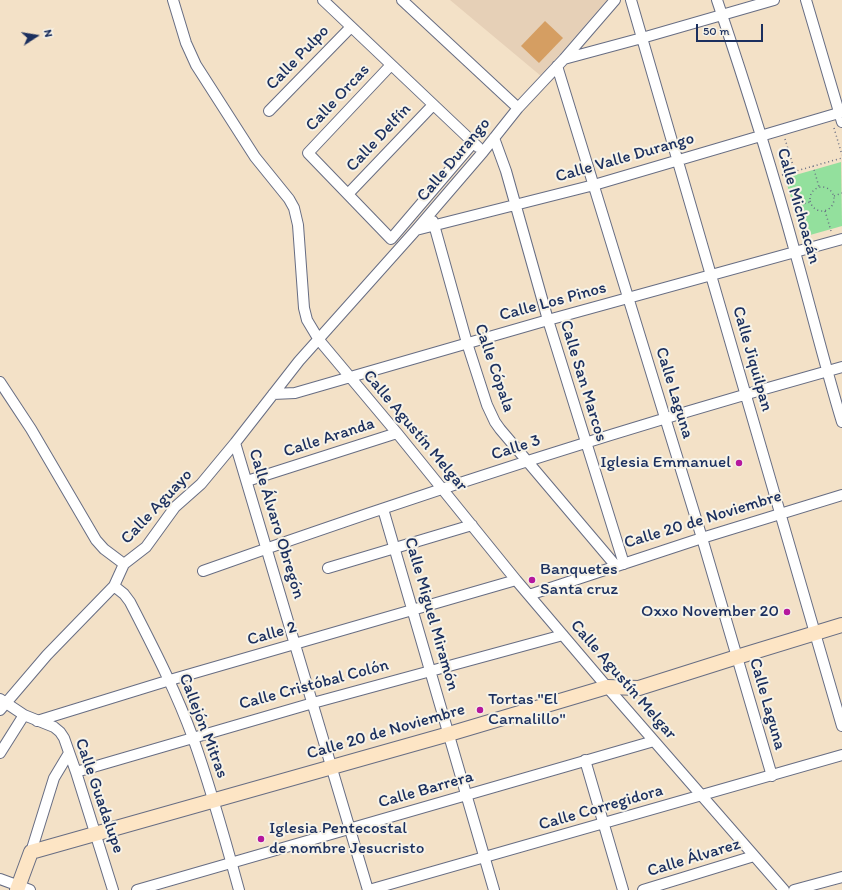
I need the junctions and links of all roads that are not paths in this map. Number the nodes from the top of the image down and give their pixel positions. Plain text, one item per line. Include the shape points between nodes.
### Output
1 (173, 0) edge
2 (402, 0) edge
3 (615, 0) edge
4 (631, 0) edge
5 (717, 0) edge
6 (774, 0) edge
7 (806, 0) edge
8 (325, 1) edge
9 (722, 14) junction
10 (350, 27) junction
11 (642, 38) junction
12 (561, 63) junction
13 (391, 65) junction
14 (433, 105) junction
15 (518, 108) junction
16 (269, 111) dead end
17 (839, 119) edge
18 (761, 135) junction
19 (494, 138) junction
20 (473, 143) junction
21 (483, 152) junction
22 (678, 160) junction
23 (594, 185) junction
24 (348, 194) junction
25 (515, 205) junction
26 (431, 213) junction
27 (435, 226) junction
28 (416, 230) junction
29 (839, 234) edge
30 (795, 252) junction
31 (711, 276) junction
32 (629, 298) junction
33 (548, 320) junction
34 (319, 340) junction
35 (467, 343) junction
36 (842, 367) edge
37 (827, 372) junction
38 (350, 378) junction
39 (0, 382) edge
40 (273, 394) junction
41 (746, 395) junction
42 (666, 419) junction
43 (842, 422) edge
44 (397, 433) junction
45 (235, 443) junction
46 (586, 443) junction
47 (527, 461) junction
48 (247, 481) junction
49 (443, 489) junction
50 (842, 495) edge
51 (383, 509) junction
52 (780, 515) junction
53 (472, 525) junction
54 (702, 538) junction
55 (267, 548) junction
56 (395, 549) junction
57 (124, 564) junction
58 (620, 565) junction
59 (328, 568) dead end
60 (203, 571) dead end
61 (516, 580) junction
62 (114, 586) junction
63 (529, 595) junction
64 (413, 610) junction
65 (842, 625) edge
66 (816, 633) junction
67 (563, 635) junction
68 (295, 644) junction
69 (737, 656) junction
70 (431, 671) junction
71 (170, 680) junction
72 (608, 687) junction
73 (2, 704) edge
74 (313, 704) junction
75 (24, 715) junction
76 (37, 721) junction
77 (842, 726) edge
78 (449, 734) junction
79 (193, 738) junction
80 (654, 741) junction
81 (0, 753) edge
82 (69, 753) junction
83 (842, 756) edge
84 (585, 760) junction
85 (332, 766) junction
86 (76, 772) junction
87 (772, 776) junction
88 (467, 794) junction
89 (702, 796) junction
90 (214, 800) junction
91 (604, 824) junction
92 (350, 828) junction
93 (95, 833) junction
94 (31, 852) junction
95 (754, 856) junction
96 (486, 857) junction
97 (232, 862) junction
98 (842, 877) edge
99 (0, 879) edge
100 (22, 889) edge
101 (113, 890) edge
102 (137, 890) edge
103 (240, 890) edge
104 (369, 890) edge
105 (494, 890) edge
106 (623, 890) edge
107 (643, 890) edge
108 (784, 890) edge
109 (794, 890) edge

1 - 34 street, Calle Agustín Melgar via 196,66 252,154 294,208 298,226 304,308 307,320
2 - 15 street
3 - 12 street, Calle Durango
4 - 11 street, Calle Jiquilpan
5 - 9 street, Calle Michoacán
6 - 9 street
7 - 17 street
8 - 10 street
9 - 11 street
9 - 18 street, Calle Michoacán
10 - 13 street
10 - 16 street, Calle Pulpo
11 - 12 street
11 - 22 street, Calle Jiquilpan
12 - 15 street, Calle Durango
12 - 23 street, Calle Laguna
13 - 14 street
13 - 24 street, Calle Orcas via 308,152
14 - 20 street
14 - 24 street, Calle Delfín
15 - 19 street, Calle Durango
17 - 18 street, Calle Valle Durango
18 - 22 street, Calle Valle Durango
18 - 30 street, Calle Michoacán
19 - 21 street, Calle Durango
19 - 25 street, Calle San Marcos
20 - 21 street
20 - 24 street via 391,239
21 - 26 street, Calle Durango
22 - 23 street, Calle Valle Durango
22 - 31 street, Calle Jiquilpan
23 - 25 street, Calle Valle Durango
23 - 32 street, Calle Laguna
25 - 27 street, Calle Valle Durango
25 - 33 street, Calle San Marcos
26 - 27 street, Calle Cópala
26 - 28 street, Calle Durango
27 - 28 street, Calle Valle Durango
27 - 35 street, Calle Cópala
28 - 34 street, Calle Durango
29 - 30 street, Calle Los Pinos
30 - 31 street, Calle Los Pinos
30 - 37 street, Calle Michoacán
31 - 32 street, Calle Los Pinos
31 - 41 street, Calle Jiquilpan
32 - 33 street, Calle Los Pinos
32 - 42 street, Calle Laguna
33 - 35 street, Calle Los Pinos
33 - 46 street, Calle San Marcos
34 - 38 street, Calle Agustín Melgar
34 - 40 street, Calle Aguayo via 298,361
35 - 38 street, Calle Los Pinos
35 - 47 street, Calle Cópala via 491,414
36 - 37 street, Calle 3
37 - 41 street, Calle 3
37 - 43 street, Calle Michoacán
38 - 40 street, Calle Los Pinos via 294,393
38 - 44 street, Calle Agustín Melgar
39 - 57 street via 96,540
40 - 45 street, Calle Aguayo
41 - 42 street, Calle 3
41 - 52 street, Calle Jiquilpan
42 - 46 street, Calle 3
42 - 54 street, Calle Laguna
44 - 48 street, Calle Aranda
44 - 49 street, Calle Agustín Melgar
45 - 48 street, Calle Álvaro Obregón
45 - 57 street, Calle Aguayo via 197,488 178,504 146,547
46 - 47 street, Calle 3
46 - 58 street, Calle San Marcos
47 - 49 street, Calle 3
47 - 58 street, Calle Cópala
48 - 55 street, Calle Álvaro Obregón
49 - 51 street, Calle 3
49 - 53 street, Calle Agustín Melgar
50 - 52 street, Calle 20 de Noviembre
51 - 55 street, Calle 3
51 - 56 street, Calle Miguel Miramón
52 - 54 street, Calle 20 de Noviembre
52 - 66 street, Calle Jiquilpan
53 - 56 street
53 - 61 street, Calle Agustín Melgar
54 - 58 street, Calle 20 de Noviembre
54 - 69 street, Calle Laguna
55 - 60 street, Calle 3
55 - 68 street, Calle Álvaro Obregón
56 - 59 street
56 - 64 street, Calle Miguel Miramón
57 - 62 street, Calle Aguayo
58 - 63 street, Calle 20 de Noviembre
61 - 63 street, Calle Agustín Melgar
61 - 64 street, Calle 2
62 - 71 street, Callejón Mitras via 128,598
62 - 73 street, Calle Aguayo
63 - 67 street, Calle Agustín Melgar
64 - 68 street, Calle 2
64 - 70 street, Calle Miguel Miramón
65 - 66 street, Calle 20 de Noviembre
66 - 69 street, Calle 20 de Noviembre
66 - 77 street, Calle Jiquilpan
67 - 70 street, Calle Cristóbal Colón
67 - 72 street, Calle Agustín Melgar
68 - 71 street, Calle 2
68 - 74 street, Calle Álvaro Obregón
69 - 72 street, Calle 20 de Noviembre via 639,688
69 - 87 street, Calle Laguna
70 - 74 street, Calle Cristóbal Colón
70 - 78 street, Calle Miguel Miramón
71 - 76 street, Calle 2
71 - 79 street, Callejón Mitras
72 - 78 street, Calle 20 de Noviembre
72 - 80 street, Calle Agustín Melgar
73 - 75 street, Calle Guadalupe
74 - 79 street, Calle Cristóbal Colón
74 - 85 street, Calle Álvaro Obregón
75 - 76 street, Calle Guadalupe
75 - 81 street
76 - 82 street, Calle Guadalupe via 60,732
78 - 85 street, Calle 20 de Noviembre
78 - 88 street, Calle Miguel Miramón
79 - 86 street, Calle Cristóbal Colón
79 - 90 street, Callejón Mitras
80 - 84 street, Calle Barrera
80 - 89 street, Calle Agustín Melgar
82 - 86 street, Calle Guadalupe
82 - 94 street via 54,778
83 - 87 street, Calle Corregidora
84 - 88 street, Calle Barrera
84 - 91 street
85 - 90 street, Calle 20 de Noviembre
85 - 92 street, Calle Álvaro Obregón
86 - 93 street, Calle Guadalupe
87 - 89 street, Calle Corregidora
88 - 92 street, Calle Barrera
88 - 96 street, Calle Miguel Miramón
89 - 91 street, Calle Corregidora
89 - 95 street, Calle Agustín Melgar
90 - 93 street, Calle 20 de Noviembre
90 - 97 street, Callejón Mitras
91 - 96 street, Calle Corregidora
91 - 106 street
92 - 97 street, Calle Barrera
92 - 104 street, Calle Álvaro Obregón
93 - 94 street, Calle 20 de Noviembre
93 - 101 street, Calle Guadalupe
94 - 100 street
95 - 107 street, Calle Álvarez
95 - 108 street, Calle Agustín Melgar
96 - 104 street, Calle Corregidora
96 - 105 street, Calle Miguel Miramón
97 - 102 street, Calle Barrera
97 - 103 street, Callejón Mitras
98 - 109 street
99 - 100 street

